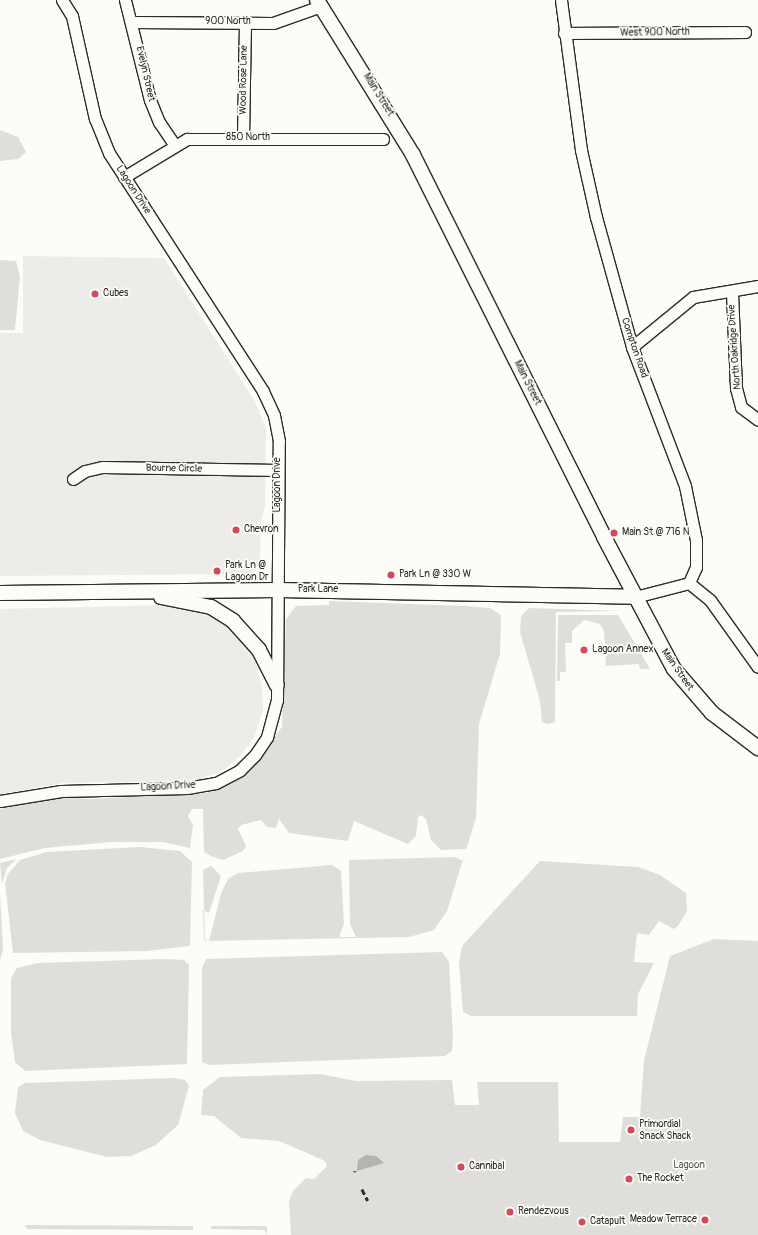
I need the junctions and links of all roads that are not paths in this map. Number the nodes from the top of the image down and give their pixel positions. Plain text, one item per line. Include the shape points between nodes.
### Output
1 (62, 0) edge
2 (125, 0) edge
3 (562, 0) edge
4 (319, 3) edge
5 (133, 22) junction
6 (245, 22) junction
7 (746, 32) dead end
8 (564, 33) junction
9 (243, 138) junction
10 (383, 139) dead end
11 (174, 144) junction
12 (124, 177) junction
13 (758, 286) edge
14 (732, 292) junction
15 (632, 347) junction
16 (756, 420) edge
17 (278, 470) junction
18 (73, 479) dead end
19 (689, 583) junction
20 (126, 590) junction
21 (278, 590) junction
22 (0, 593) edge
23 (635, 597) junction
24 (758, 667) edge
25 (277, 685) junction
26 (758, 748) edge
27 (0, 801) edge

1 - 12 street, Lagoon Drive via 78,36 95,118 109,153
2 - 5 street, Evelyn Street
3 - 8 street, Compton Road
4 - 6 street, 900 North via 288,20
4 - 23 main road, Main Street via 414,155
5 - 6 street, 900 North
5 - 11 street, Evelyn Street via 150,100 159,122
6 - 9 street, Wood Rose Lane
7 - 8 street, West 900 North
8 - 15 street, Compton Road via 581,150
9 - 10 street, 850 North
9 - 11 street, 850 North via 197,138
11 - 12 street, 850 North
12 - 17 street, Lagoon Drive via 270,404 278,428
13 - 14 street
14 - 15 street via 718,290 693,297
14 - 16 street, North Oakridge Drive via 736,388 741,407
15 - 19 street, Compton Road via 685,486 696,540 696,567
17 - 18 street, Bourne Circle via 104,468 85,471
17 - 21 street, Lagoon Drive
19 - 23 street
19 - 24 street via 710,600
20 - 21 main road, Park Lane
20 - 22 main road, Park Lane
20 - 25 main road via 199,603 224,614 251,639
21 - 23 main road, Park Lane
21 - 25 street, Lagoon Drive
23 - 26 main road, Main Street via 674,669 692,692 712,713
25 - 27 street, Lagoon Drive via 274,720 267,737 240,770 216,783 187,788 61,790

